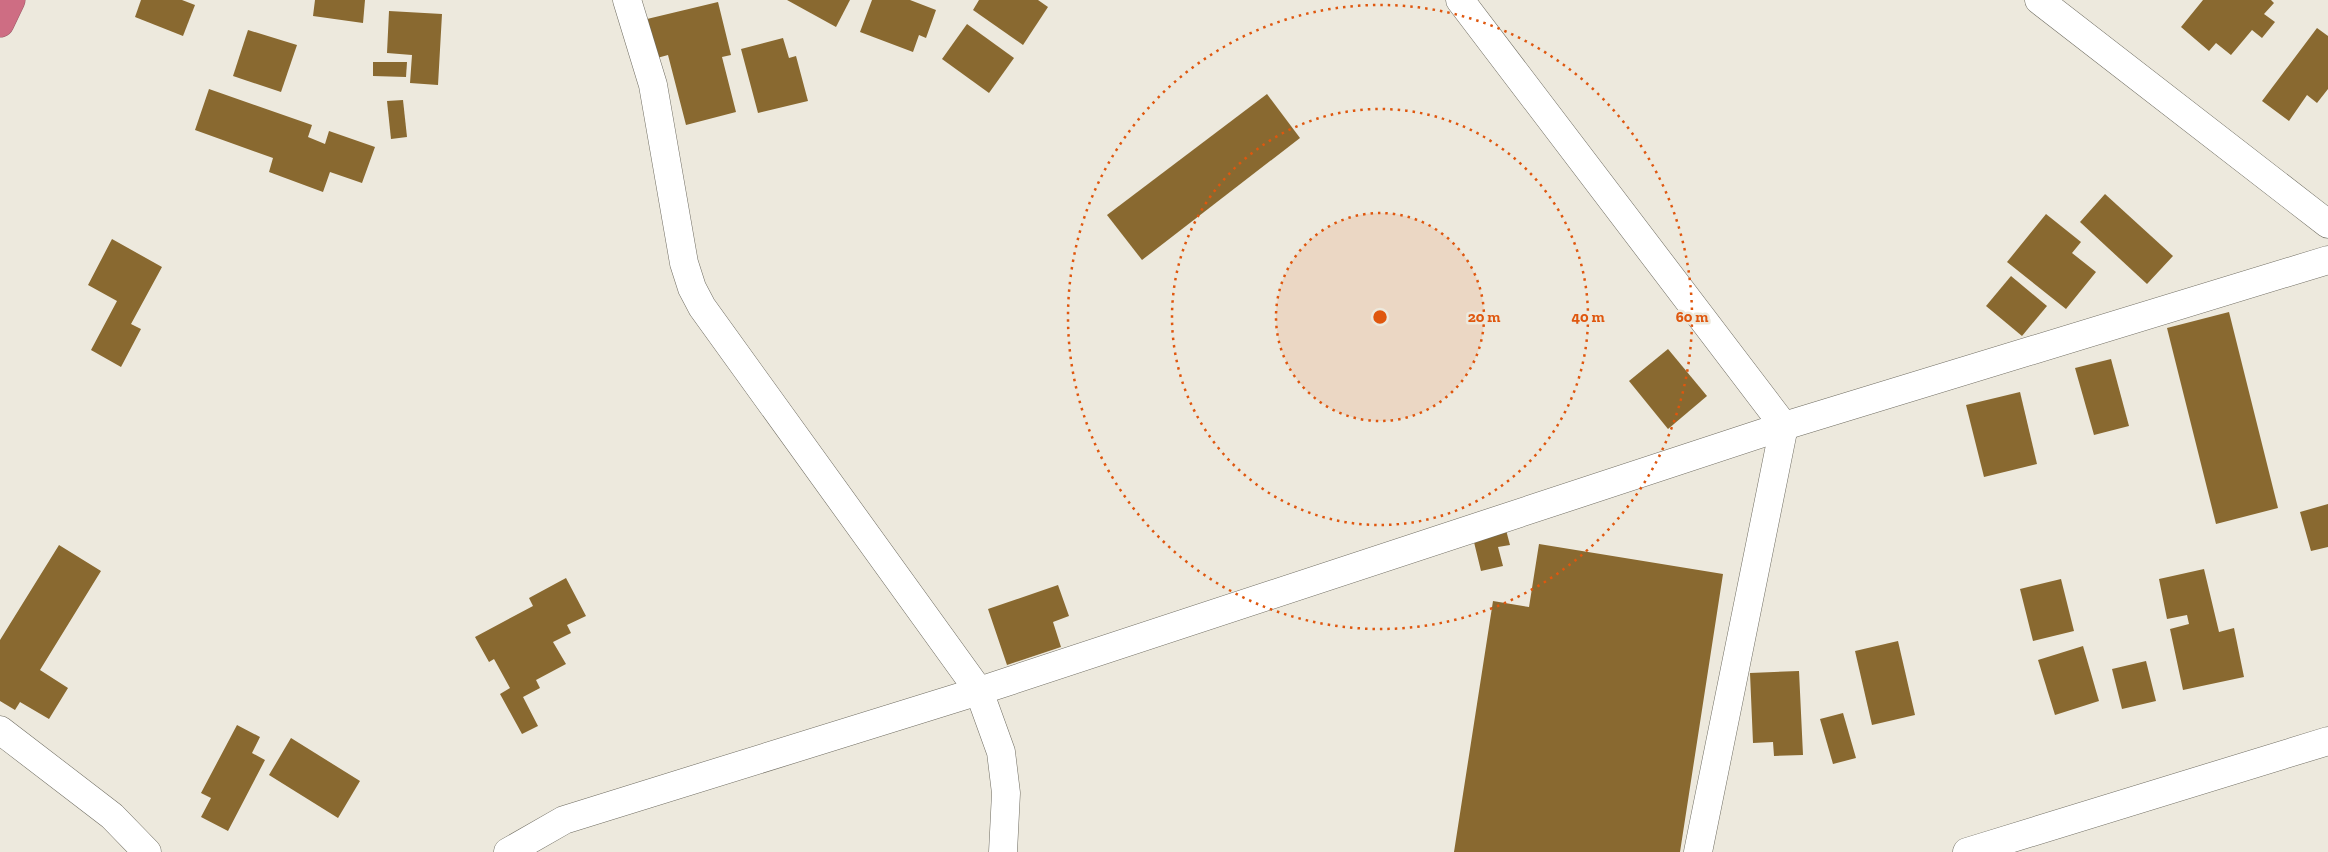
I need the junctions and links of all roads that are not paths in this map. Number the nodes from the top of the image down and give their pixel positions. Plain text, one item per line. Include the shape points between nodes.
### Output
1 (11, 0) edge
2 (627, 0) edge
3 (1460, 0) edge
4 (2039, 0) edge
5 (0, 23) edge
6 (2328, 224) edge
7 (2328, 260) edge
8 (1784, 426) junction
9 (979, 691) junction
10 (0, 730) edge
11 (2328, 741) edge
12 (147, 852) edge
13 (508, 852) edge
14 (1003, 852) edge
15 (1698, 852) edge
16 (1967, 852) edge

1 - 5 highway
2 - 9 street via 653,85 684,263 692,288 702,307
3 - 8 street
4 - 6 street
7 - 8 street
8 - 9 street
8 - 15 street
9 - 13 street via 564,820
9 - 14 street via 1001,752 1006,793
10 - 12 street via 112,816
11 - 16 street

